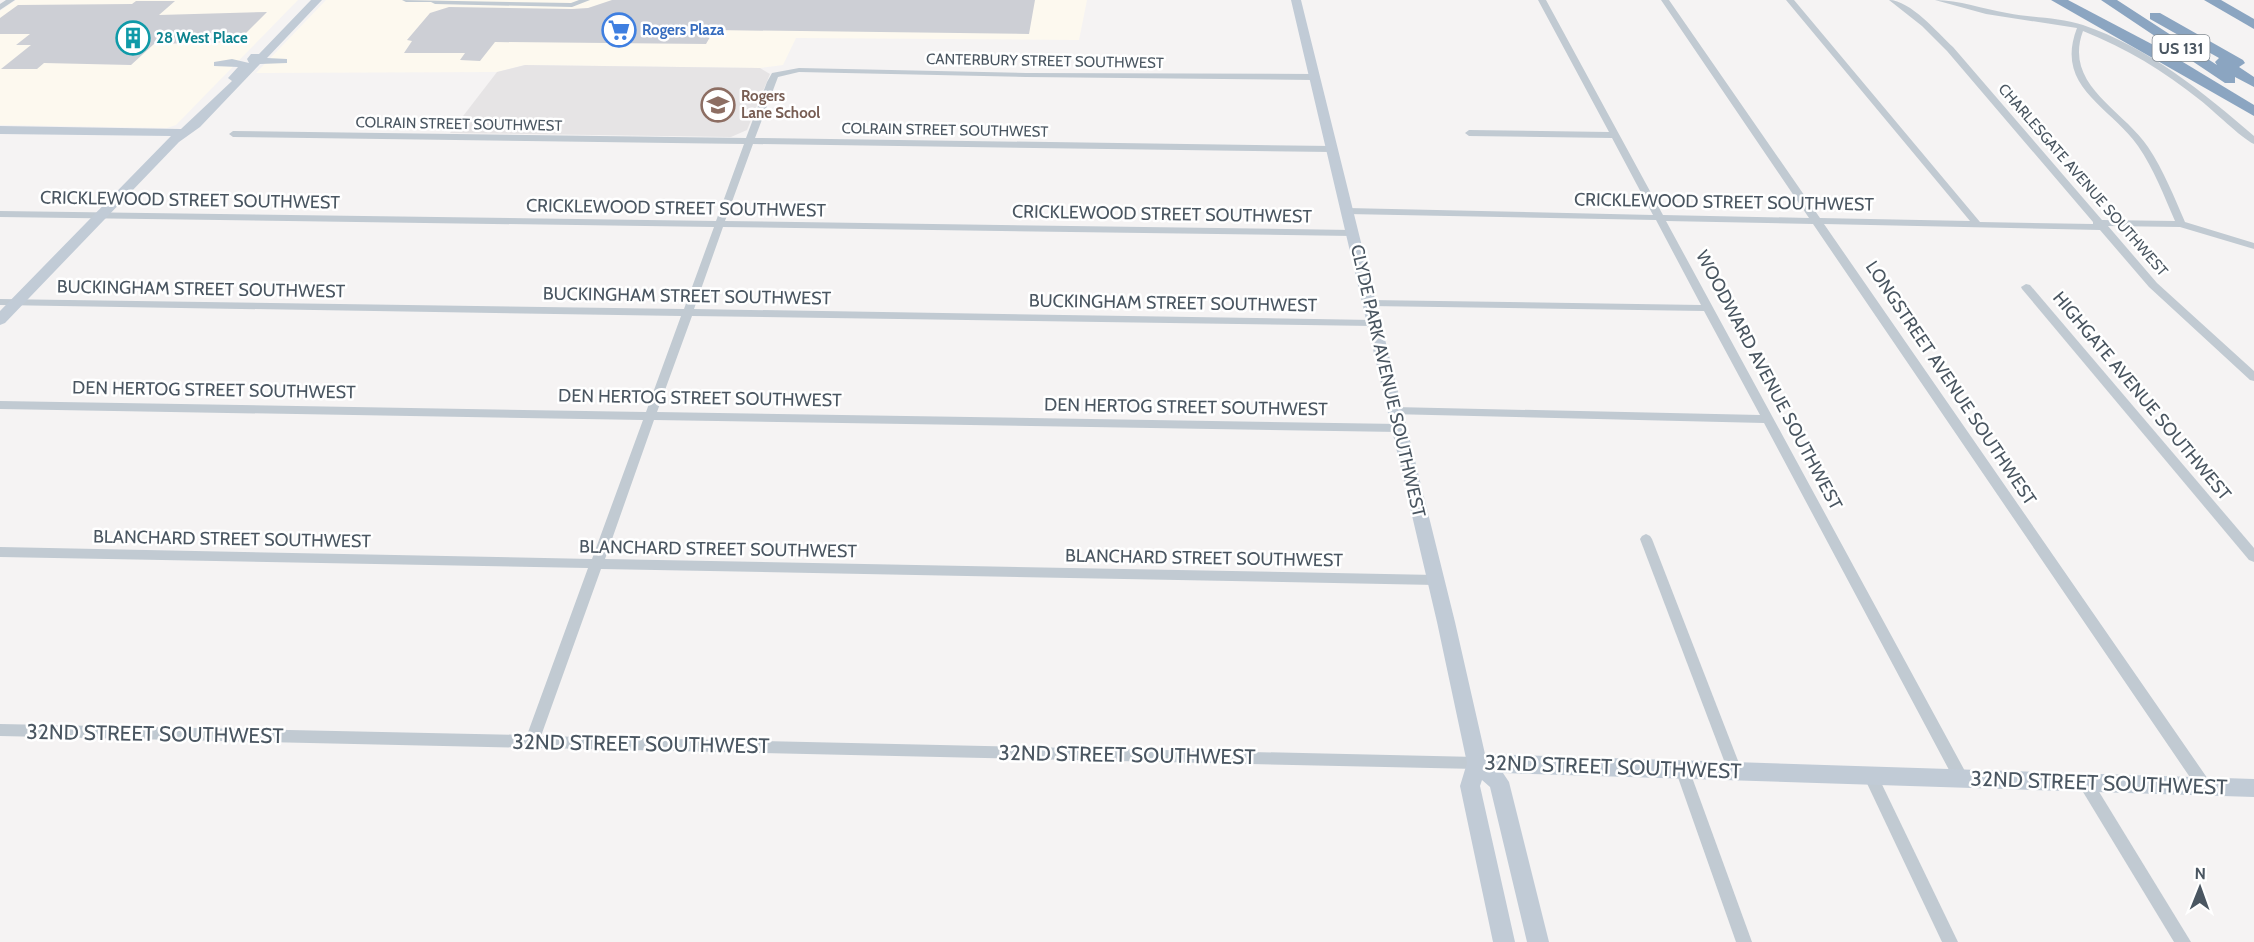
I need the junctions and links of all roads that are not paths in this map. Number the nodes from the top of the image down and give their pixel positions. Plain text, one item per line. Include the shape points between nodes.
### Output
1 (11, 0) edge
2 (303, 0) edge
3 (317, 0) edge
4 (406, 0) edge
5 (586, 0) edge
6 (1296, 0) edge
7 (1542, 0) edge
8 (1665, 0) edge
9 (1790, 0) edge
10 (1893, 0) edge
11 (1939, 0) edge
12 (2058, 0) edge
13 (2108, 0) edge
14 (2211, 0) edge
15 (2220, 0) edge
16 (436, 1) edge
17 (2127, 1) edge
18 (0, 8) edge
19 (2254, 19) edge
20 (2254, 25) edge
21 (2081, 27) junction
22 (268, 50) junction
23 (243, 64) junction
24 (2254, 72) edge
25 (1314, 77) junction
26 (2254, 83) edge
27 (2254, 97) edge
28 (2254, 111) edge
29 (0, 130) edge
30 (181, 133) junction
31 (1469, 133) dead end
32 (233, 134) dead end
33 (1616, 135) junction
34 (749, 141) junction
35 (2254, 141) edge
36 (1332, 149) junction
37 (1347, 211) junction
38 (0, 214) edge
39 (101, 215) junction
40 (1660, 217) junction
41 (1818, 220) junction
42 (1977, 224) junction
43 (2181, 224) junction
44 (719, 225) junction
45 (2099, 225) junction
46 (1352, 233) junction
47 (2254, 246) edge
48 (2026, 287) dead end
49 (0, 302) edge
50 (18, 302) junction
51 (1369, 303) junction
52 (1709, 308) junction
53 (688, 312) junction
54 (0, 320) edge
55 (1373, 323) junction
56 (2254, 377) edge
57 (0, 405) edge
58 (1394, 411) junction
59 (649, 416) junction
60 (1768, 419) junction
61 (1399, 428) junction
62 (1646, 539) dead end
63 (0, 552) edge
64 (2254, 557) edge
65 (595, 565) junction
66 (1436, 580) junction
67 (0, 730) edge
68 (532, 742) junction
69 (1477, 763) junction
70 (1682, 769) junction
71 (1736, 771) junction
72 (1870, 775) junction
73 (1961, 778) junction
74 (2085, 782) junction
75 (2205, 787) junction
76 (2254, 788) edge
77 (1504, 942) edge
78 (1538, 942) edge
79 (1744, 942) edge
80 (1950, 942) edge
81 (2183, 942) edge

1 - 18 street
2 - 23 main road
3 - 22 main road
4 - 16 street
5 - 16 street via 572,4
6 - 25 main road, CLYDE PARK AVENUE SOUTHWEST
7 - 33 street, WOODWARD AVENUE SOUTHWEST
8 - 41 street, LONGSTREET AVENUE SOUTHWEST
9 - 42 street
10 - 45 street, CHARLESGATE AVENUE SOUTHWEST via 1950,49
11 - 21 street
12 - 28 highway via 2158,53
13 - 27 highway, US 131
14 - 20 highway
15 - 19 highway
17 - 24 highway
17 - 26 highway, US 131
21 - 35 street via 2168,73 2204,97
21 - 43 street via 2072,42 2076,67 2088,90 2137,138
22 - 23 main road
22 - 23 main road via 269,56 283,61
23 - 30 main road via 182,124
23 - 30 main road via 201,112 201,118
25 - 34 street, CANTERBURY STREET SOUTHWEST via 798,70 775,75
25 - 36 main road, CLYDE PARK AVENUE SOUTHWEST
29 - 30 main road
30 - 39 main road
31 - 33 street
32 - 34 street, COLRAIN STREET SOUTHWEST
33 - 40 street, WOODWARD AVENUE SOUTHWEST
34 - 36 street, COLRAIN STREET SOUTHWEST
34 - 44 street
36 - 37 main road, CLYDE PARK AVENUE SOUTHWEST
37 - 40 street, CRICKLEWOOD STREET SOUTHWEST
37 - 46 main road, CLYDE PARK AVENUE SOUTHWEST
38 - 39 street, CRICKLEWOOD STREET SOUTHWEST
39 - 44 street, CRICKLEWOOD STREET SOUTHWEST
39 - 50 main road
40 - 41 street, CRICKLEWOOD STREET SOUTHWEST
40 - 52 street, WOODWARD AVENUE SOUTHWEST
41 - 42 street, CRICKLEWOOD STREET SOUTHWEST
41 - 75 street, LONGSTREET AVENUE SOUTHWEST
42 - 45 street, CRICKLEWOOD STREET SOUTHWEST
43 - 45 street, CRICKLEWOOD STREET SOUTHWEST
43 - 47 street, CRICKLEWOOD STREET SOUTHWEST
44 - 46 street, CRICKLEWOOD STREET SOUTHWEST
44 - 53 street
45 - 56 street, CHARLESGATE AVENUE SOUTHWEST via 2185,317
46 - 51 main road, CLYDE PARK AVENUE SOUTHWEST
48 - 64 street, HIGHGATE AVENUE SOUTHWEST
49 - 50 street, BUCKINGHAM STREET SOUTHWEST
50 - 53 street, BUCKINGHAM STREET SOUTHWEST
50 - 54 main road
51 - 52 street
51 - 55 main road, CLYDE PARK AVENUE SOUTHWEST
52 - 60 street, WOODWARD AVENUE SOUTHWEST
53 - 55 street, BUCKINGHAM STREET SOUTHWEST
53 - 59 street
55 - 58 main road, CLYDE PARK AVENUE SOUTHWEST
57 - 59 street, DEN HERTOG STREET SOUTHWEST
58 - 60 street
58 - 61 main road, CLYDE PARK AVENUE SOUTHWEST
59 - 61 street, DEN HERTOG STREET SOUTHWEST
59 - 65 street
60 - 73 street, WOODWARD AVENUE SOUTHWEST
61 - 66 main road, CLYDE PARK AVENUE SOUTHWEST
62 - 71 street
63 - 65 street, BLANCHARD STREET SOUTHWEST
65 - 66 street, BLANCHARD STREET SOUTHWEST
65 - 68 street
66 - 69 main road, CLYDE PARK AVENUE SOUTHWEST
67 - 68 street, 32ND STREET SOUTHWEST
68 - 69 street, 32ND STREET SOUTHWEST
69 - 70 main road, 32ND STREET SOUTHWEST
69 - 77 main road, CLYDE PARK AVENUE SOUTHWEST via 1470,786
69 - 78 main road via 1499,782
70 - 71 main road, 32ND STREET SOUTHWEST
70 - 79 street
71 - 72 main road, 32ND STREET SOUTHWEST
72 - 73 main road, 32ND STREET SOUTHWEST
72 - 80 street
73 - 74 main road, 32ND STREET SOUTHWEST
74 - 75 main road, 32ND STREET SOUTHWEST
74 - 81 street
75 - 76 main road, 32ND STREET SOUTHWEST

